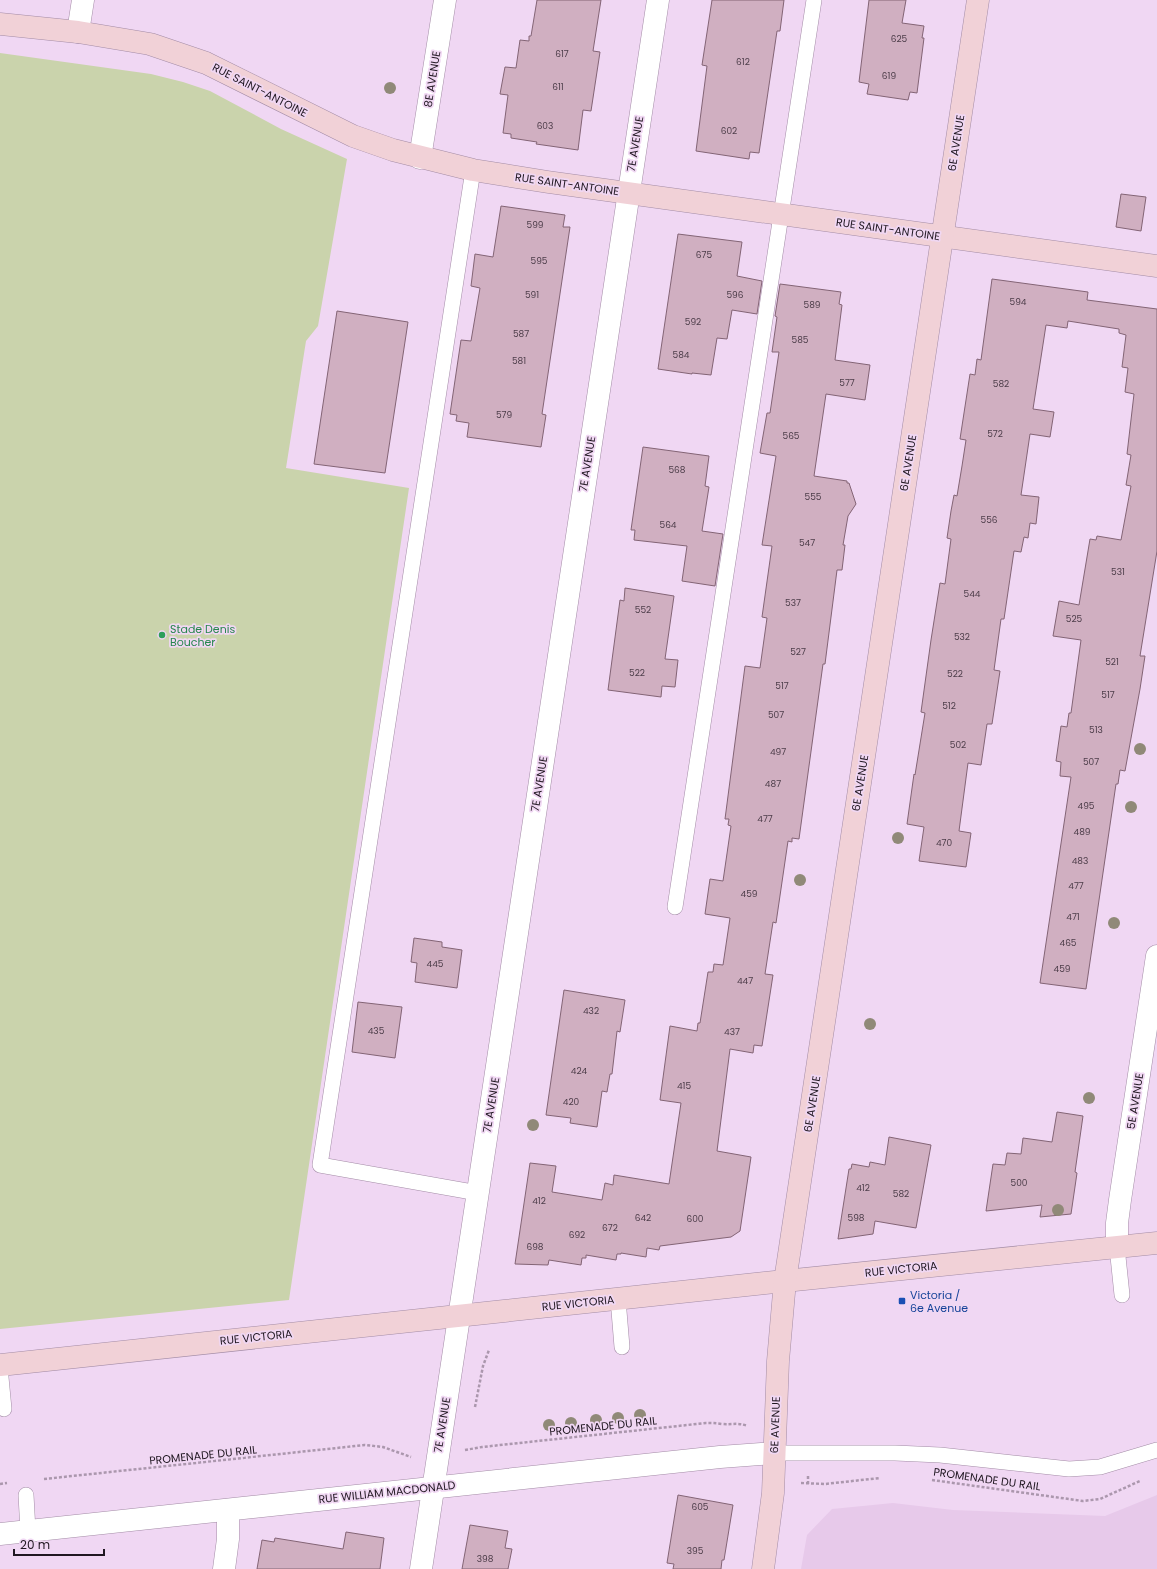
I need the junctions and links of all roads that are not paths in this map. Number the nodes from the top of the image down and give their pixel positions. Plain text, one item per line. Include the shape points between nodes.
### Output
1 (83, 0) edge
2 (445, 0) edge
3 (658, 0) edge
4 (814, 0) edge
5 (978, 0) edge
6 (0, 24) edge
7 (78, 32) junction
8 (420, 158) junction
9 (473, 170) junction
10 (628, 193) junction
11 (781, 214) junction
12 (942, 236) junction
13 (1157, 266) edge
14 (675, 907) dead end
15 (1157, 956) edge
16 (478, 1193) junction
17 (1157, 1242) edge
18 (1117, 1247) junction
19 (785, 1281) junction
20 (1122, 1294) dead end
21 (618, 1299) junction
22 (460, 1316) junction
23 (622, 1347) dead end
24 (0, 1366) edge
25 (4, 1409) dead end
26 (1157, 1450) edge
27 (775, 1453) junction
28 (434, 1488) junction
29 (26, 1495) dead end
30 (228, 1510) junction
31 (28, 1531) junction
32 (0, 1534) edge
33 (224, 1569) edge
34 (421, 1569) edge
35 (763, 1569) edge

1 - 7 street
2 - 8 street, 8E AVENUE
3 - 10 street, 7E AVENUE
4 - 11 lane
5 - 12 street, 6E AVENUE
6 - 7 street, RUE SAINT-ANTOINE
7 - 8 street, RUE SAINT-ANTOINE via 150,44 206,62 353,136
8 - 9 street, RUE SAINT-ANTOINE
9 - 10 street, RUE SAINT-ANTOINE
9 - 16 lane via 320,1165
10 - 11 street, RUE SAINT-ANTOINE
10 - 16 street, 7E AVENUE
11 - 12 street, RUE SAINT-ANTOINE
11 - 14 lane
12 - 13 street, RUE SAINT-ANTOINE
12 - 19 street, 6E AVENUE
15 - 18 street, 5E AVENUE via 1120,1200
16 - 22 street, 7E AVENUE
17 - 18 street, RUE VICTORIA
18 - 19 street, RUE VICTORIA
18 - 20 lane
19 - 21 street, RUE VICTORIA
19 - 27 street, 6E AVENUE via 778,1361
21 - 22 street, RUE VICTORIA
21 - 23 lane
22 - 24 street, RUE VICTORIA
22 - 28 street, 7E AVENUE
24 - 25 lane
26 - 27 lane via 1100,1467 1069,1469 940,1455
27 - 28 street, RUE WILLIAM MACDONALD
27 - 35 street, 6E AVENUE
28 - 30 street, RUE WILLIAM MACDONALD
28 - 34 street, 7E AVENUE
29 - 31 lane
30 - 31 street, RUE WILLIAM MACDONALD
30 - 33 street
31 - 32 street, RUE WILLIAM MACDONALD

